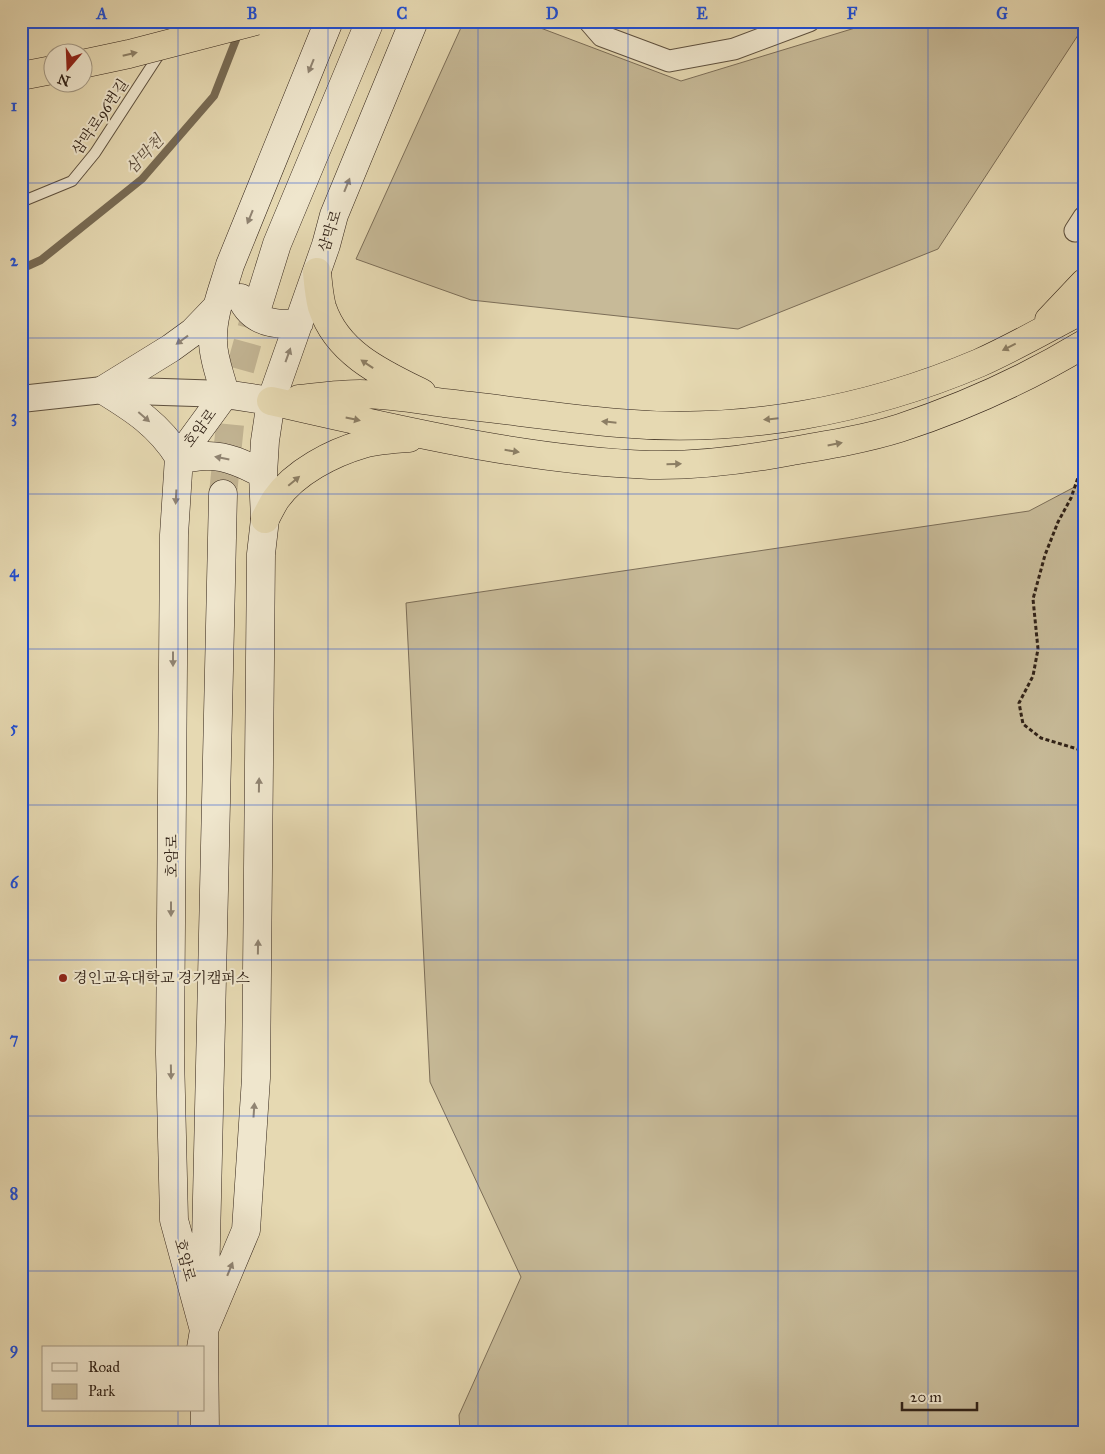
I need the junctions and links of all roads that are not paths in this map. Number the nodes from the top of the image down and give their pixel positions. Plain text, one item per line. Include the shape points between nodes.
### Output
1 (179, 21) edge
2 (256, 21) edge
3 (329, 21) edge
4 (370, 21) edge
5 (414, 21) edge
6 (590, 21) edge
7 (809, 21) edge
8 (92, 62) edge
9 (42, 72) edge
10 (21, 76) edge
11 (21, 202) edge
12 (230, 265) junction
13 (317, 272) junction
14 (1084, 283) edge
15 (258, 306) tunnel mouth
16 (217, 307) junction
17 (1084, 309) edge
18 (299, 324) junction
19 (1034, 335) junction
20 (1084, 344) edge
21 (103, 390) junction
22 (225, 394) junction
23 (21, 399) edge
24 (271, 401) junction
25 (442, 402) junction
26 (445, 439) junction
27 (178, 458) junction
28 (263, 474) junction
29 (223, 494) tunnel mouth
30 (265, 519) junction
31 (203, 1339) edge
32 (191, 1412) edge
33 (204, 1412) edge
34 (187, 1433) edge
35 (204, 1433) edge

1 - 11 lane, 삼막로96번길 via 95,153 72,180
8 -> 2 highway, bridge
3 -> 12 main road
4 - 15 main road via 277,244
13 -> 5 main road, 삼막로 via 334,215
6 - 7 street via 602,36 669,61 734,49
9 - 10 highway
12 - 16 main road
12 - 18 main road via 244,306 271,324
13 - 18 main road, 삼막로
25 -> 13 highway via 372,368 344,344 331,327 322,306
14 - 19 highway
16 -> 21 main road via 193,332
16 - 22 main road via 213,340
17 - 19 highway
24 -> 18 main road, 삼막로
19 -> 25 highway via 980,362 915,387 852,405 737,423 630,424
26 -> 20 highway via 517,452 651,465 715,463 772,455 898,428 1006,386
21 - 22 street
21 - 23 street
21 -> 27 main road via 136,410 155,427 168,440
22 - 24 main road
22 - 27 main road, 호암로
24 - 25 highway via 359,394
24 -> 26 highway
24 - 28 main road, 호암로
30 -> 26 highway via 276,498 289,485 342,452 390,439
28 -> 27 main road via 217,457
27 -> 31 main road, 호암로 via 174,535 170,1044 174,1220
28 - 30 main road, 호암로
29 - 31 main road, 호암로
31 -> 30 main road, 호암로 via 246,1230 256,1078
32 - 34 main road
33 - 35 main road, 호암로

